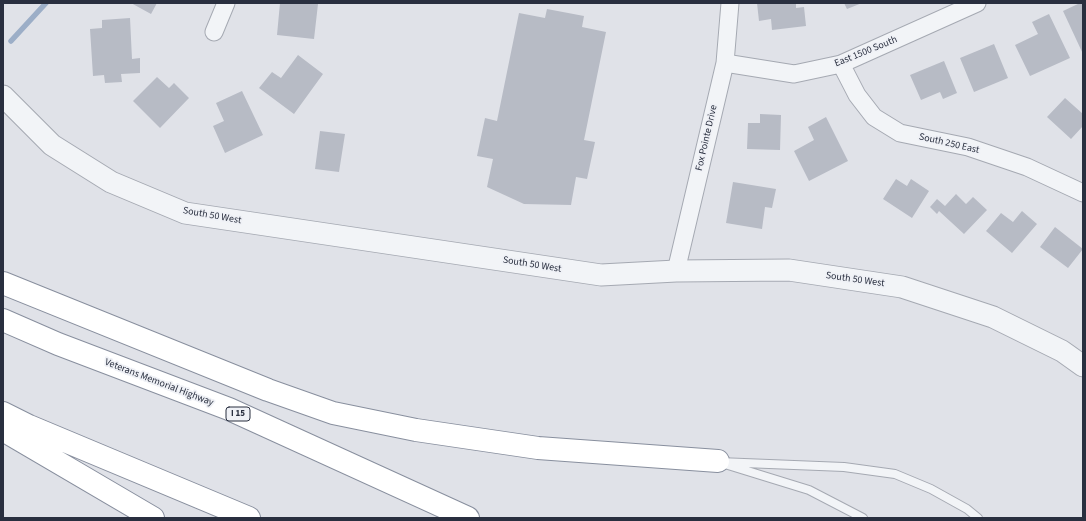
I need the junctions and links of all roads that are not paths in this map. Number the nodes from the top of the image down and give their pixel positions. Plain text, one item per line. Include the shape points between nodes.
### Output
1 (226, 3) edge
2 (730, 3) edge
3 (977, 3) edge
4 (214, 32) dead end
5 (725, 63) junction
6 (841, 64) junction
7 (3, 96) edge
8 (1083, 194) edge
9 (676, 271) junction
10 (3, 283) edge
11 (3, 320) edge
12 (1083, 366) edge
13 (3, 413) edge
14 (3, 430) edge
15 (718, 462) junction
16 (153, 518) edge
17 (249, 518) edge
18 (468, 518) edge
19 (863, 518) edge
20 (978, 518) edge

1 - 4 street
2 - 5 street, Fox Pointe Drive
3 - 6 street, East 1500 South
5 - 6 street, East 1500 South via 794,74
5 - 9 street, Fox Pointe Drive
6 - 8 street, South 250 East via 857,95 874,117 900,133 975,150 1027,167
7 - 9 street, South 50 West via 52,145 111,182 185,213 601,275
9 - 12 street, South 50 West via 789,270 902,287 993,317 1062,351
10 - 15 highway via 268,390 333,413 416,430 538,448
11 - 18 highway, Veterans Memorial Highway / I 15 via 229,410
13 - 17 highway
14 - 16 highway
15 - 19 lane via 809,490
15 - 20 lane via 844,467 895,474 932,489

